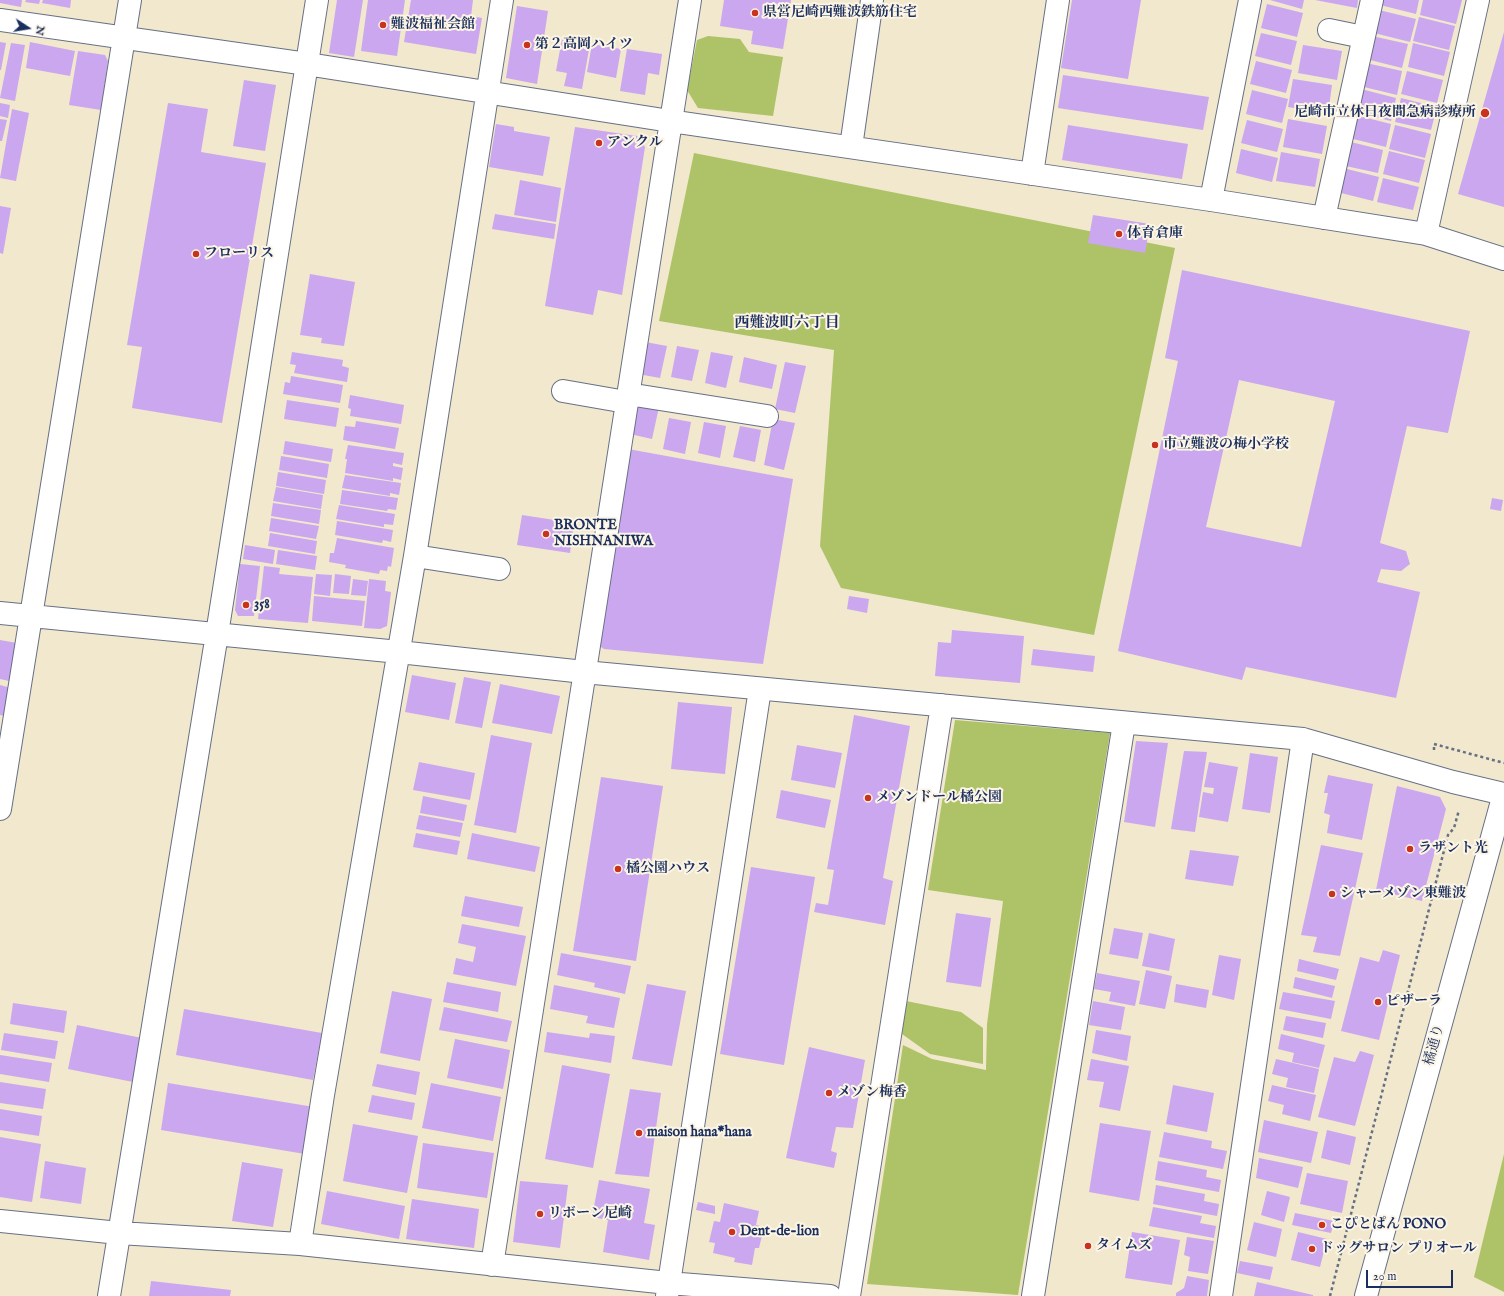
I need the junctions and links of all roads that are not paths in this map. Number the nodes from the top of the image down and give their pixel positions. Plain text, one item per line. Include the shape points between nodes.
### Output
1 (130, 0) edge
2 (317, 0) edge
3 (502, 0) edge
4 (690, 0) edge
5 (872, 0) edge
6 (1058, 0) edge
7 (1250, 0) edge
8 (1372, 0) edge
9 (1478, 0) edge
10 (0, 20) edge
11 (1329, 30) dead end
12 (1363, 37) junction
13 (124, 39) junction
14 (307, 64) junction
15 (488, 92) junction
16 (670, 121) junction
17 (850, 147) junction
18 (1032, 174) junction
19 (1211, 200) junction
20 (1324, 218) junction
21 (1426, 234) junction
22 (1504, 258) edge
23 (563, 391) dead end
24 (627, 398) junction
25 (767, 416) dead end
26 (415, 556) junction
27 (499, 568) dead end
28 (0, 613) edge
29 (31, 616) junction
30 (217, 634) junction
31 (399, 652) junction
32 (584, 672) junction
33 (760, 688) junction
34 (942, 705) junction
35 (1124, 722) junction
36 (1303, 739) junction
37 (1504, 794) edge
38 (0, 810) edge
39 (0, 1221) edge
40 (119, 1233) junction
41 (300, 1244) junction
42 (492, 1265) junction
43 (668, 1290) edge
44 (773, 1294) edge
45 (109, 1296) edge
46 (830, 1296) edge
47 (849, 1296) edge
48 (1033, 1296) edge
49 (1221, 1296) edge
50 (1366, 1296) edge

1 - 13 street
2 - 14 street
3 - 15 street
4 - 16 street
5 - 17 street
6 - 18 street
7 - 19 street
8 - 12 street
9 - 21 street
10 - 13 street
11 - 12 street
12 - 20 street
13 - 14 street
13 - 29 street
14 - 15 street
14 - 30 street
15 - 16 street
15 - 26 street
16 - 17 street
16 - 24 street
17 - 18 street
18 - 19 street
19 - 20 street
20 - 21 street
21 - 22 street
23 - 24 street
24 - 25 street
24 - 32 street
26 - 27 street
26 - 31 street
28 - 29 street
29 - 30 street
29 - 38 street
30 - 31 street
30 - 40 street
31 - 32 street
31 - 41 street
32 - 33 street
32 - 42 street
33 - 34 street
33 - 43 street
34 - 35 street
34 - 47 street
35 - 36 street
35 - 48 street
36 - 37 street
36 - 49 street
37 - 50 street, 橘通り
39 - 40 street
40 - 41 street
40 - 45 street
41 - 42 street
42 - 43 street
43 - 44 street
44 - 46 street

